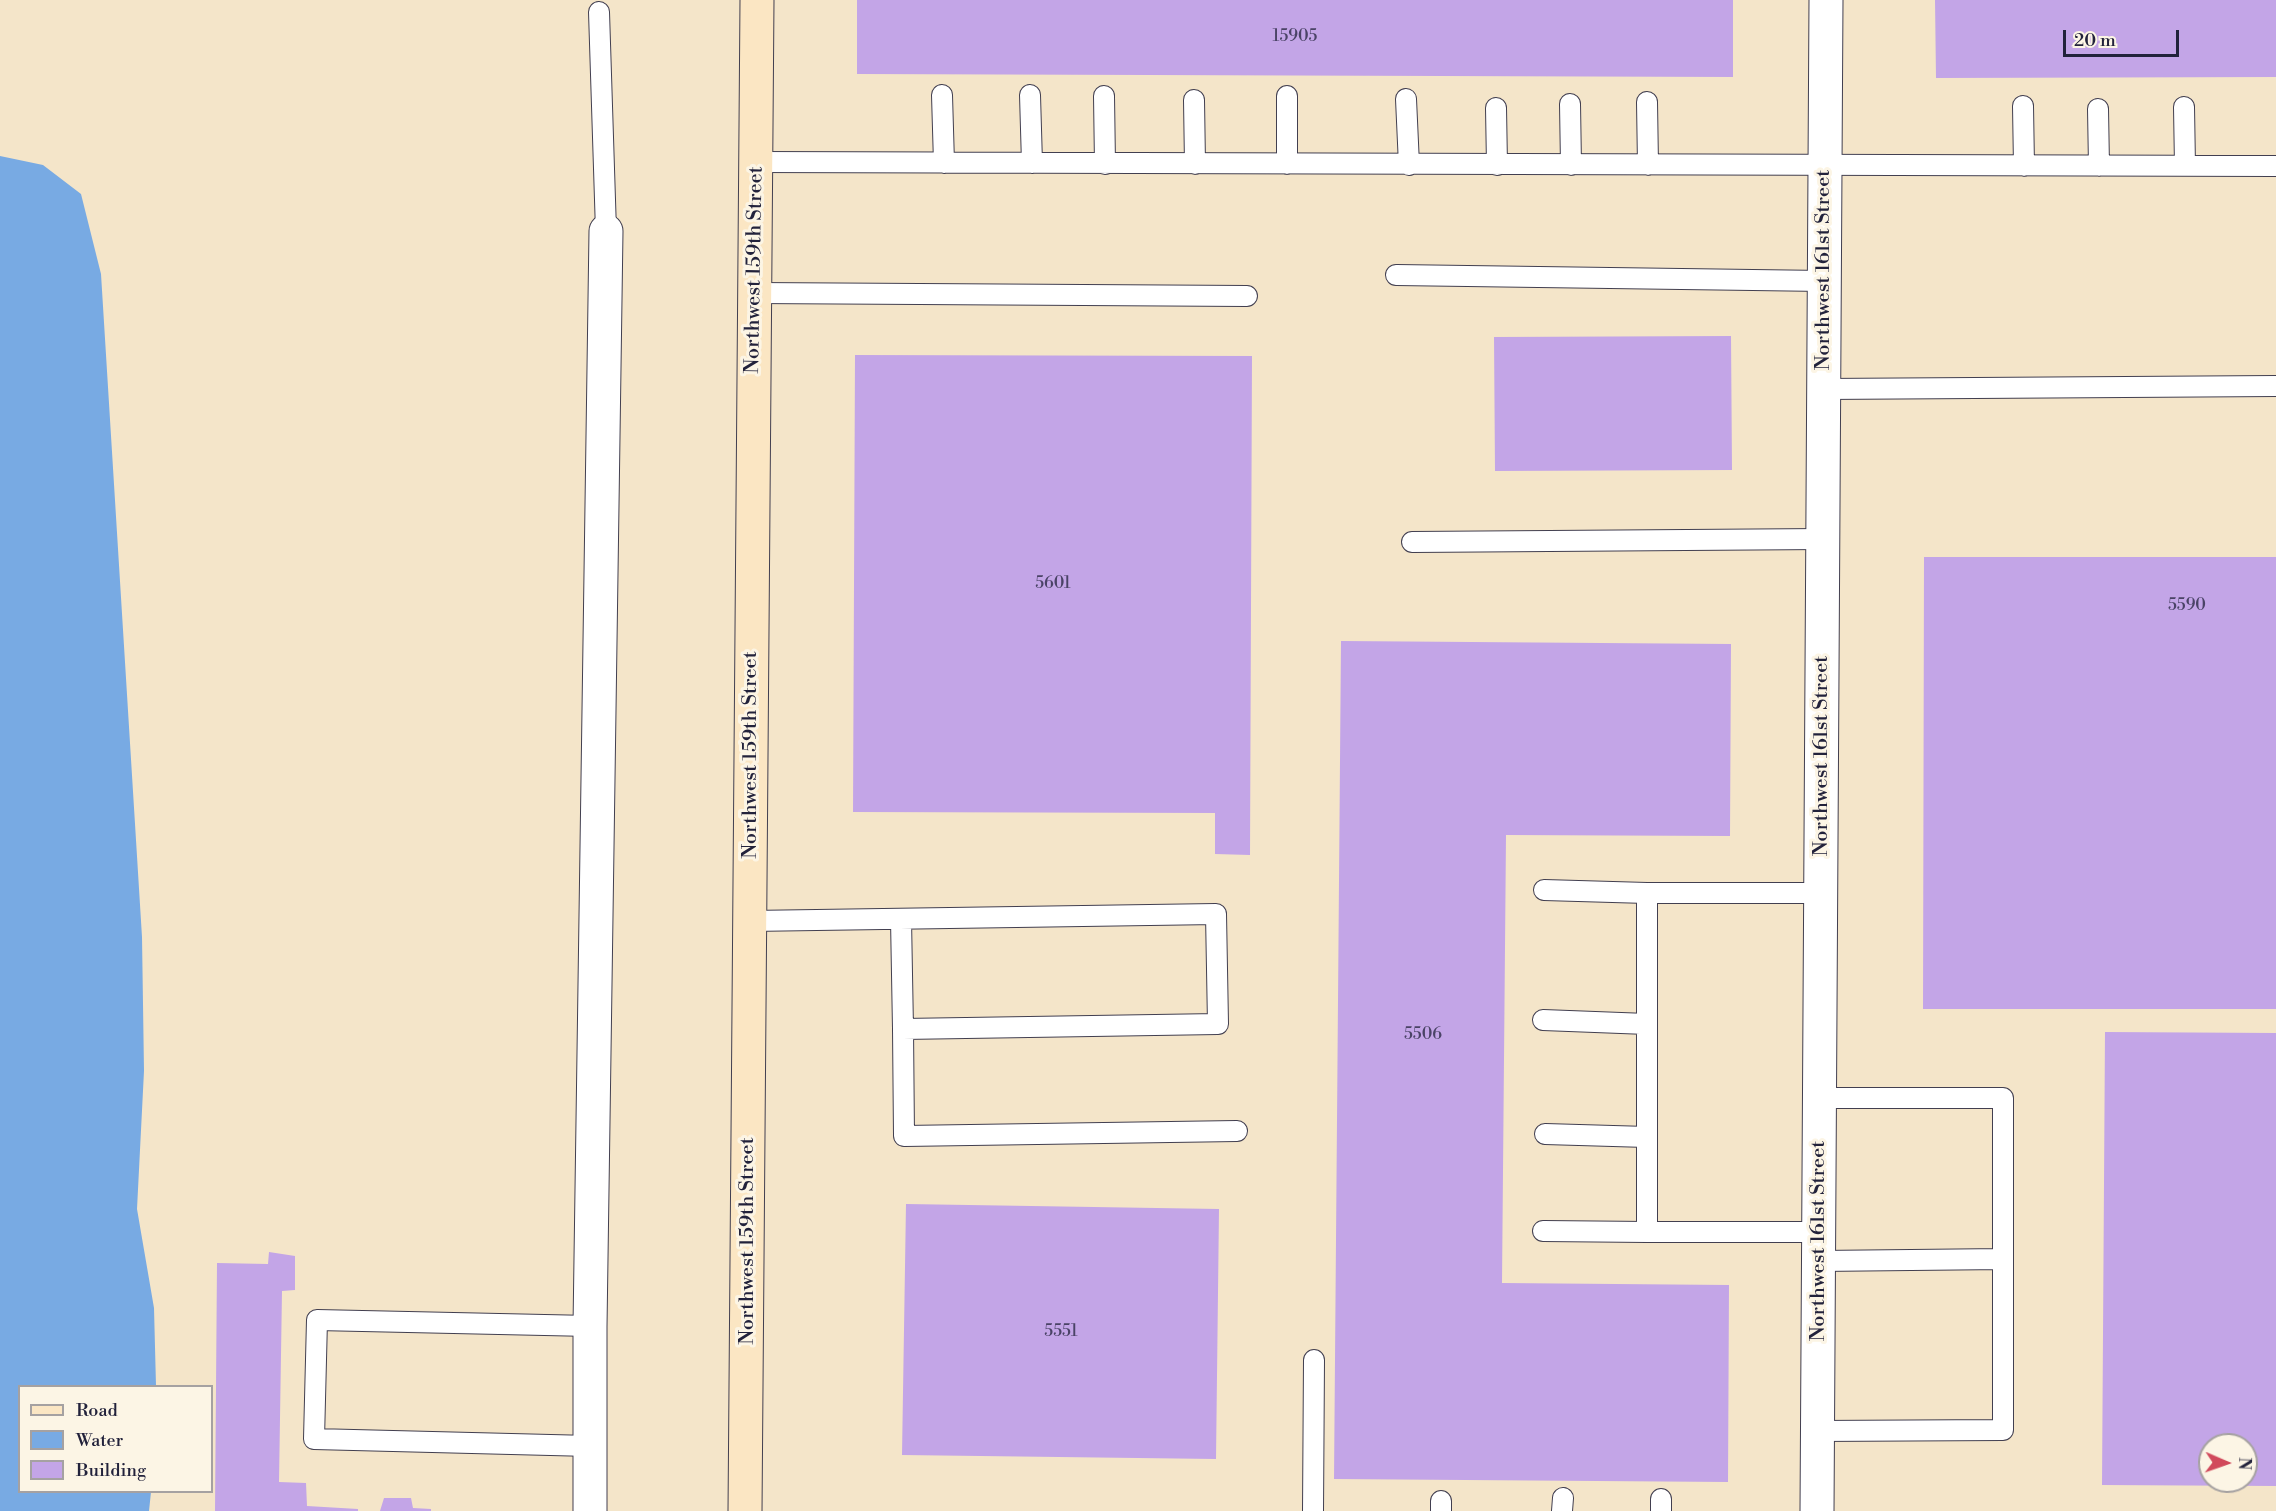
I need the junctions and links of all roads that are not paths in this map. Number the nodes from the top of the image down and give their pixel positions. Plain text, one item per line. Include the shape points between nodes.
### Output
1 (757, 0) edge
2 (1826, 0) edge
3 (599, 12) dead end
4 (942, 94) dead end
5 (1030, 95) dead end
6 (1104, 96) dead end
7 (1287, 96) dead end
8 (1406, 99) dead end
9 (1194, 100) dead end
10 (1647, 102) dead end
11 (1570, 104) dead end
12 (2023, 106) dead end
13 (2184, 107) dead end
14 (1496, 108) dead end
15 (2098, 109) dead end
16 (756, 162) junction
17 (944, 163) junction
18 (1032, 164) junction
19 (1105, 164) junction
20 (1195, 164) junction
21 (1287, 164) junction
22 (1409, 165) junction
23 (1497, 165) junction
24 (1571, 165) junction
25 (1648, 165) junction
26 (1825, 166) junction
27 (2024, 166) junction
28 (2099, 166) junction
29 (2185, 166) junction
30 (2276, 166) edge
31 (606, 231) joint
32 (1396, 275) dead end
33 (1824, 281) junction
34 (755, 293) junction
35 (1247, 296) dead end
36 (2276, 387) edge
37 (1824, 388) junction
38 (1823, 539) junction
39 (1412, 542) dead end
40 (1544, 890) dead end
41 (1647, 893) junction
42 (1821, 893) junction
43 (901, 919) junction
44 (750, 921) junction
45 (1543, 1020) dead end
46 (1647, 1024) junction
47 (903, 1029) junction
48 (1820, 1098) junction
49 (1237, 1131) dead end
50 (1545, 1134) dead end
51 (1647, 1137) junction
52 (1543, 1231) dead end
53 (1647, 1232) junction
54 (1819, 1246) junction
55 (2003, 1259) junction
56 (590, 1326) junction
57 (1314, 1360) dead end
58 (1817, 1431) junction
59 (590, 1446) junction
60 (590, 1511) edge
61 (746, 1511) edge
62 (1313, 1511) edge
63 (1817, 1511) edge

1 - 16 street, Northwest 159th Street
2 - 26 street, Northwest 161st Street
3 - 31 lane
4 - 17 lane
5 - 18 lane
6 - 19 lane
7 - 21 lane
8 - 22 lane
9 - 20 lane
10 - 25 lane
11 - 24 lane
12 - 27 lane
13 - 29 lane
14 - 23 lane
15 - 28 lane
16 - 17 lane
16 - 34 street, Northwest 159th Street
17 - 18 lane
18 - 19 lane
19 - 20 lane
20 - 21 lane
21 - 22 lane
22 - 23 lane
23 - 24 lane
24 - 25 lane
25 - 26 lane
26 - 27 lane
26 - 33 street, Northwest 161st Street
27 - 28 lane
28 - 29 lane
29 - 30 lane
31 - 56 street
32 - 33 lane
33 - 37 street, Northwest 161st Street
34 - 35 lane
34 - 44 street, Northwest 159th Street
36 - 37 lane
37 - 38 street, Northwest 161st Street
38 - 39 lane
38 - 42 street, Northwest 161st Street
40 - 41 lane
41 - 42 lane
41 - 46 lane
42 - 48 street, Northwest 161st Street
43 - 44 lane
43 - 47 lane
43 - 47 lane via 1216,914 1218,1024
44 - 61 street, Northwest 159th Street
45 - 46 lane
46 - 51 lane
47 - 49 lane via 904,1136
48 - 54 street, Northwest 161st Street
48 - 55 lane via 2003,1098
50 - 51 lane
51 - 53 lane
52 - 53 lane
53 - 54 lane
54 - 55 lane
54 - 58 street, Northwest 161st Street
55 - 58 lane via 2003,1430
56 - 59 street
56 - 59 lane via 317,1320 314,1439
57 - 62 lane
58 - 63 street, Northwest 161st Street
59 - 60 street

